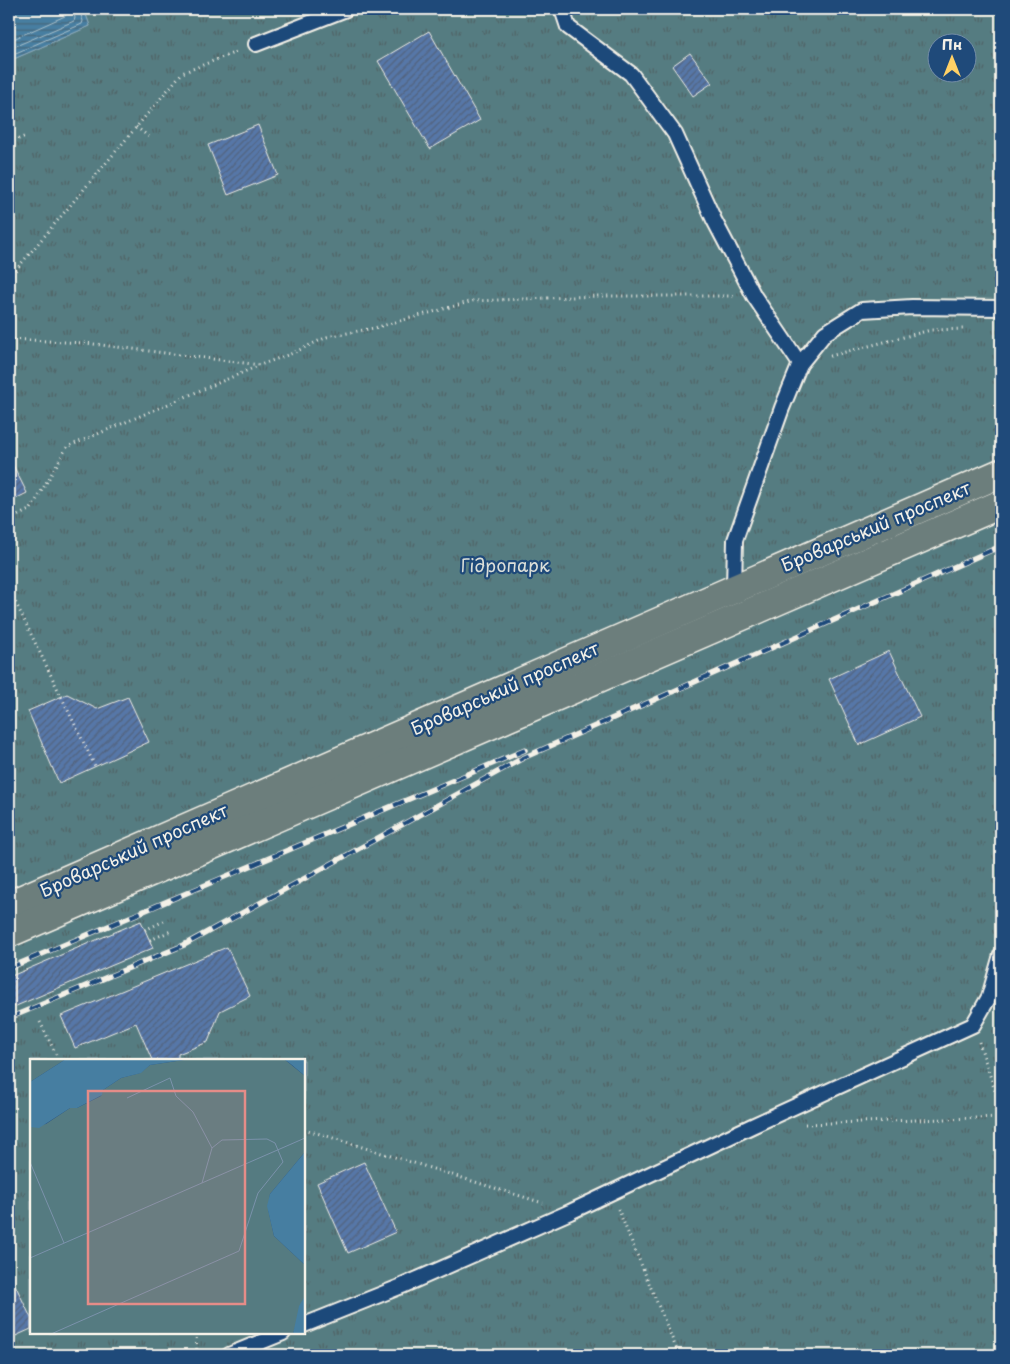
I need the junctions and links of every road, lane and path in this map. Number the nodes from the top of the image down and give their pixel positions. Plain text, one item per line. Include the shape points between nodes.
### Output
1 (346, 9) edge
2 (562, 9) edge
3 (256, 44) joint
4 (136, 127) junction
5 (26, 136) dead end
6 (152, 139) dead end
7 (9, 143) edge
8 (9, 278) edge
9 (754, 296) junction
10 (1001, 308) edge
11 (975, 328) dead end
12 (9, 339) edge
13 (800, 364) junction
14 (260, 365) junction
15 (1001, 473) edge
16 (1001, 504) edge
17 (9, 520) edge
18 (9, 589) edge
19 (734, 589) junction
20 (95, 766) dead end
21 (9, 905) edge
22 (166, 920) dead end
23 (145, 930) dead end
24 (171, 930) dead end
25 (9, 933) edge
26 (150, 940) dead end
27 (1001, 955) edge
28 (40, 1022) dead end
29 (974, 1025) junction
30 (56, 1054) dead end
31 (1001, 1108) edge
32 (1001, 1117) edge
33 (802, 1124) dead end
34 (305, 1129) edge
35 (611, 1193) junction
36 (570, 1212) junction
37 (305, 1325) edge
38 (196, 1334) edge
39 (281, 1334) edge
40 (197, 1355) edge
41 (229, 1355) edge
42 (679, 1355) edge

1 - 3 lane
2 - 9 lane via 568,27 631,74 675,134 714,220
3 - 4 path via 182,73
4 - 6 path
4 - 8 path
5 - 7 path
9 - 13 lane
9 - 14 path via 598,296 474,301 327,337
10 - 13 lane via 862,310 825,333
11 - 13 path via 931,330
12 - 14 path via 85,343
13 - 19 lane via 735,540
14 - 17 path via 67,446 31,509
15 - 19 main road, Броварський проспект
16 - 25 main road, Броварський проспект
18 - 20 path
19 - 21 main road, Броварський проспект
22 - 23 path
24 - 26 path
27 - 29 lane via 989,997
28 - 30 path
29 - 31 path
29 - 35 lane
32 - 33 path
34 - 36 path
35 - 36 lane
35 - 42 path
36 - 37 lane
38 - 40 path
39 - 41 lane

